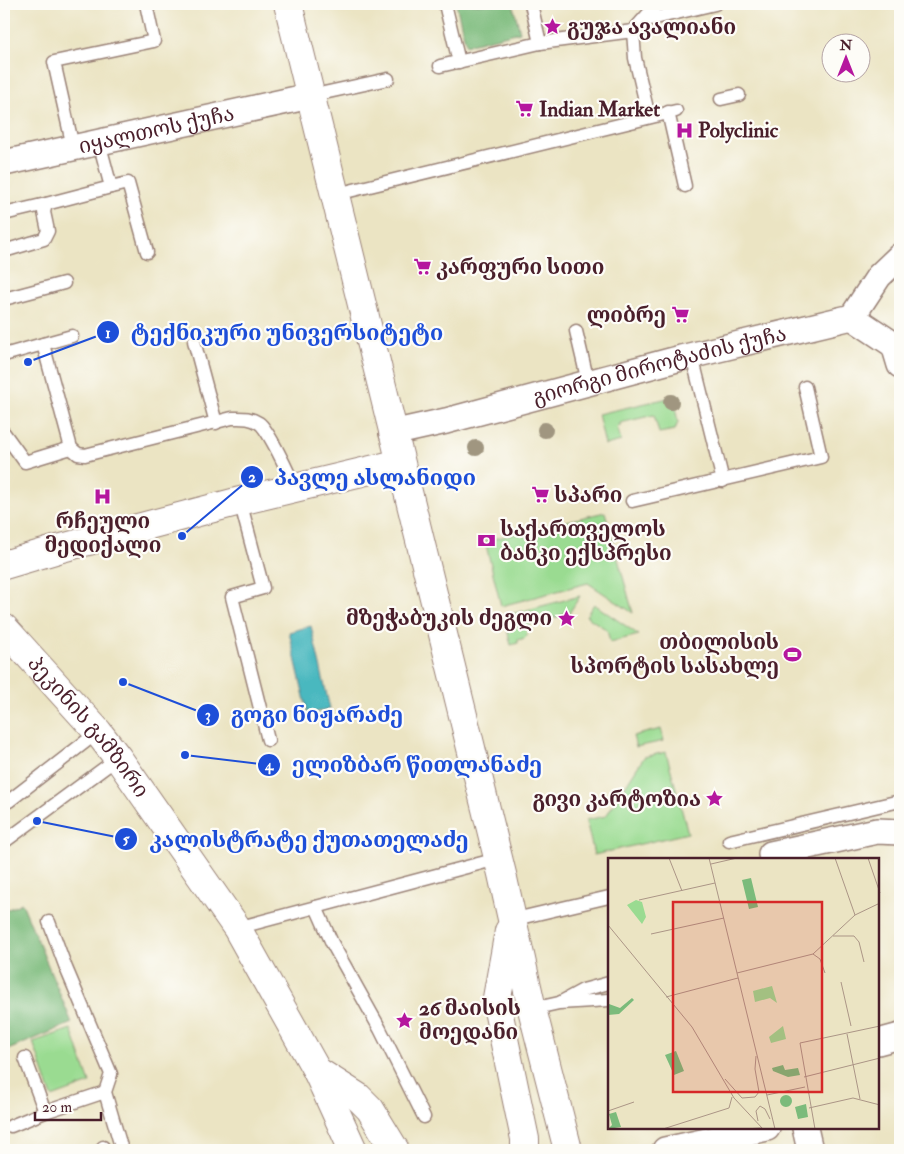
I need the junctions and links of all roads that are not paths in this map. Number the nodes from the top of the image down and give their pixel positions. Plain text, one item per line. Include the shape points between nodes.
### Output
1 (146, 4) edge
2 (288, 4) edge
3 (445, 4) edge
4 (531, 4) edge
5 (657, 4) edge
6 (715, 4) edge
7 (642, 21) junction
8 (632, 31) junction
9 (540, 43) junction
10 (459, 62) junction
11 (440, 66) dead end
12 (388, 79) dead end
13 (739, 95) dead end
14 (310, 96) junction
15 (721, 99) dead end
16 (649, 117) junction
17 (99, 142) junction
18 (73, 148) junction
19 (4, 163) edge
20 (685, 186) dead end
21 (111, 187) junction
22 (333, 195) junction
23 (46, 204) junction
24 (4, 214) edge
25 (4, 251) edge
26 (147, 252) dead end
27 (900, 256) edge
28 (64, 283) dead end
29 (4, 299) edge
30 (852, 317) junction
31 (576, 332) dead end
32 (72, 336) dead end
33 (194, 341) dead end
34 (44, 344) junction
35 (4, 355) edge
36 (692, 356) junction
37 (900, 364) edge
38 (588, 382) junction
39 (805, 387) dead end
40 (216, 423) junction
41 (4, 433) edge
42 (392, 433) junction
43 (71, 448) junction
44 (400, 463) junction
45 (723, 481) junction
46 (294, 487) junction
47 (240, 501) junction
48 (632, 501) dead end
49 (4, 565) edge
50 (4, 628) edge
51 (98, 732) junction
52 (268, 740) dead end
53 (118, 758) junction
54 (9, 800) dead end
55 (900, 800) edge
56 (900, 832) edge
57 (729, 841) dead end
58 (4, 842) edge
59 (498, 858) junction
60 (772, 858) edge
61 (608, 897) edge
62 (316, 907) junction
63 (511, 920) junction
64 (50, 922) dead end
65 (237, 928) junction
66 (608, 983) edge
67 (608, 1000) edge
68 (559, 1003) junction
69 (532, 1009) junction
70 (900, 1036) edge
71 (879, 1042) edge
72 (25, 1058) dead end
73 (317, 1071) junction
74 (105, 1092) junction
75 (45, 1112) junction
76 (424, 1117) dead end
77 (11, 1126) dead end
78 (761, 1129) edge
79 (805, 1129) edge
80 (122, 1150) edge
81 (353, 1150) edge
82 (395, 1150) edge
83 (525, 1150) edge
84 (568, 1150) edge
85 (665, 1150) edge
86 (810, 1150) edge

1 - 18 lane via 154,40 54,62
2 - 14 main road
3 - 10 lane
4 - 9 lane
5 - 7 lane
6 - 7 lane
7 - 8 lane
8 - 9 lane
8 - 16 lane
9 - 10 lane
10 - 11 lane
12 - 14 lane
13 - 15 lane
14 - 17 street, იყალთოს ქუჩა
14 - 22 main road
16 - 20 lane via 672,112
16 - 22 lane
17 - 18 street, იყალთოს ქუჩა
17 - 21 lane
18 - 19 street, იყალთოს ქუჩა
21 - 23 lane
21 - 26 lane via 128,182
22 - 42 main road
23 - 24 lane
23 - 25 lane via 44,212 48,231 44,239
27 - 30 street via 879,276
28 - 29 lane
30 - 36 street, გიორგი მიროტაძის ქუჩა
30 - 37 street via 894,345
31 - 38 lane
32 - 34 lane
33 - 40 lane
34 - 35 lane
34 - 43 lane
36 - 38 street, გიორგი მიროტაძის ქუჩა
36 - 45 lane
38 - 42 street, გიორგი მიროტაძის ქუჩა
39 - 45 lane via 821,457
40 - 43 lane via 85,455
40 - 46 lane via 232,418 250,418 261,424 288,470
41 - 43 lane via 25,462
42 - 44 main road
44 - 46 main road
44 - 59 main road
45 - 48 lane
46 - 47 main road
47 - 49 main road
47 - 52 lane via 263,588 232,597
50 - 51 main road, პეკინის გამზირი
51 - 53 main road, პეკინის გამზირი
51 - 54 lane
53 - 58 lane
53 - 65 main road, პეკინის გამზირი
55 - 57 lane
56 - 60 street via 877,831 864,838 771,854
59 - 62 lane
59 - 63 main road
61 - 63 lane
62 - 65 lane
62 - 76 lane
63 - 69 main road
63 - 83 main road via 498,1015
64 - 74 lane via 111,1074
65 - 73 main road
66 - 68 lane via 583,990
67 - 68 lane
68 - 69 lane
69 - 84 main road
70 - 71 street
72 - 75 lane
73 - 81 main road
73 - 82 main road via 358,1097 370,1109
74 - 75 lane
74 - 80 lane
75 - 77 lane
78 - 85 street
79 - 86 street

